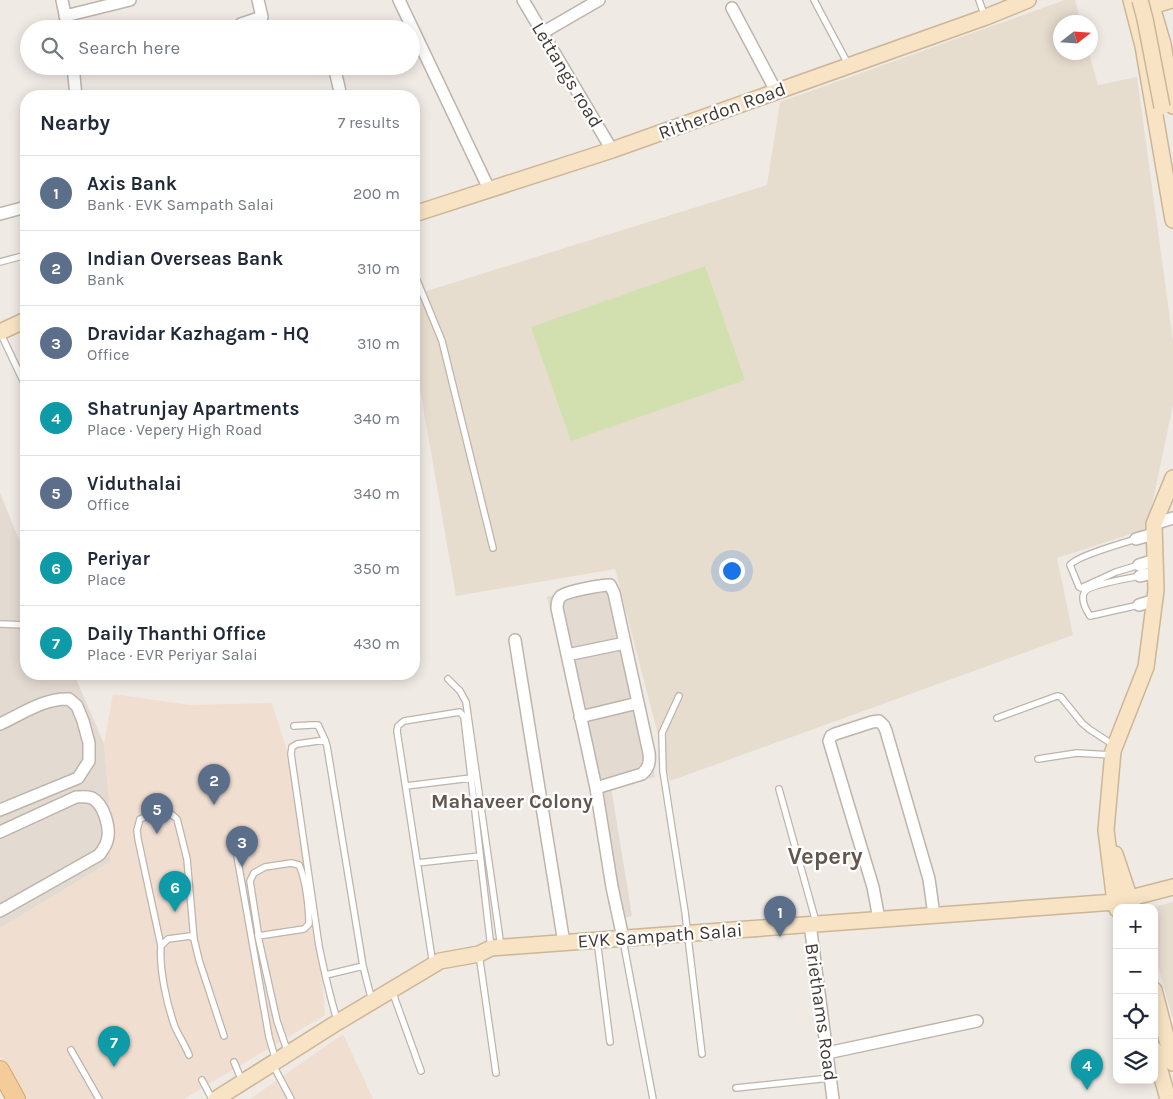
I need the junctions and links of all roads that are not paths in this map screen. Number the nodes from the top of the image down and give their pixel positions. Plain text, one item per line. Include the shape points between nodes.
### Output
1 (62, 0) edge
2 (130, 0) edge
3 (258, 0) edge
4 (399, 0) edge
5 (523, 0) edge
6 (599, 0) edge
7 (814, 0) edge
8 (979, 0) edge
9 (1028, 0) edge
10 (1131, 0) edge
11 (1162, 3) edge
12 (732, 8) dead end
13 (65, 16) junction
14 (986, 17) junction
15 (66, 20) edge
16 (253, 20) edge
17 (408, 20) edge
18 (542, 33) junction
19 (1163, 44) junction
20 (420, 45) edge
21 (1143, 46) junction
22 (849, 66) junction
23 (74, 75) edge
24 (336, 75) edge
25 (75, 90) edge
26 (340, 90) edge
27 (776, 92) junction
28 (1173, 106) edge
29 (612, 150) junction
30 (1173, 167) edge
31 (488, 189) junction
32 (20, 209) edge
33 (420, 212) edge
34 (0, 214) edge
35 (1173, 220) edge
36 (20, 257) edge
37 (0, 262) edge
38 (420, 288) edge
39 (20, 323) edge
40 (0, 332) edge
41 (20, 374) edge
42 (1173, 478) edge
43 (1173, 518) edge
44 (1154, 529) junction
45 (1136, 539) joint
46 (493, 548) dead end
47 (1156, 566) junction
48 (1140, 570) junction
49 (1155, 600) junction
50 (1139, 605) joint
51 (0, 624) edge
52 (20, 625) edge
53 (515, 640) dead end
54 (625, 643) junction
55 (567, 655) junction
56 (448, 679) dead end
57 (679, 696) dead end
58 (638, 703) junction
59 (580, 717) junction
60 (997, 718) dead end
61 (0, 724) edge
62 (294, 726) dead end
63 (325, 740) junction
64 (1114, 750) junction
65 (1038, 758) dead end
66 (471, 778) junction
67 (406, 786) junction
68 (596, 788) junction
69 (779, 789) dead end
70 (0, 810) edge
71 (1106, 830) junction
72 (0, 832) edge
73 (234, 839) dead end
74 (480, 856) junction
75 (417, 863) junction
76 (1173, 888) edge
77 (1132, 903) edge
78 (1116, 904) edge
79 (1113, 906) edge
80 (0, 911) edge
81 (934, 915) junction
82 (878, 919) junction
83 (813, 924) junction
84 (688, 934) junction
85 (258, 936) junction
86 (623, 938) junction
87 (194, 939) junction
88 (597, 940) junction
89 (564, 943) junction
90 (161, 946) junction
91 (490, 950) junction
92 (363, 966) junction
93 (433, 966) junction
94 (326, 975) junction
95 (393, 990) junction
96 (1155, 994) edge
97 (372, 1002) junction
98 (977, 1021) dead end
99 (338, 1022) junction
100 (224, 1036) dead end
101 (610, 1042) dead end
102 (71, 1050) dead end
103 (827, 1053) junction
104 (702, 1054) dead end
105 (189, 1055) dead end
106 (279, 1059) junction
107 (234, 1062) dead end
108 (1158, 1063) edge
109 (1173, 1063) edge
110 (0, 1070) edge
111 (421, 1071) dead end
112 (496, 1073) dead end
113 (830, 1078) junction
114 (202, 1080) dead end
115 (243, 1081) junction
116 (736, 1088) dead end
117 (16, 1099) edge
118 (99, 1099) edge
119 (212, 1099) edge
120 (216, 1099) edge
121 (291, 1099) edge
122 (653, 1099) edge
123 (833, 1099) edge
124 (1168, 1099) edge

1 - 13 street
2 - 13 street
3 - 16 street via 262,17
4 - 17 street
5 - 18 street, Lettangs road
6 - 18 street
7 - 22 lane
8 - 14 lane
9 - 14 main road, Ritherdon Road
10 - 21 main road
11 - 19 main road
11 - 30 main road, bridge via 1145,20
12 - 27 street
13 - 15 street
14 - 22 main road, Ritherdon Road
18 - 29 street, Lettangs road
19 - 21 main road
19 - 28 main road
20 - 31 street
21 - 35 main road
22 - 27 main road, Ritherdon Road
23 - 25 street
24 - 26 street
27 - 29 main road, Ritherdon Road
29 - 31 main road, Ritherdon Road
31 - 33 main road, Ritherdon Road
32 - 34 street
36 - 37 lane
38 - 46 lane via 442,341
39 - 40 main road
40 - 41 lane
42 - 44 main road
43 - 44 street
44 - 45 street
44 - 47 main road
45 - 48 lane via 1101,550 1070,565 1080,588 1116,572
47 - 48 street
47 - 49 main road
48 - 50 lane via 1087,589 1083,596 1090,616
49 - 50 street
49 - 64 main road via 1146,666
51 - 52 lane
53 - 89 street
54 - 55 street
54 - 55 street via 610,585 570,592 557,602
54 - 58 street
55 - 59 street
56 - 91 lane via 466,702
57 - 84 lane via 662,733 663,771
58 - 59 street
58 - 68 street via 649,753 647,770
59 - 68 street
60 - 64 lane via 1061,697 1082,723
61 - 70 street via 44,703 69,698 77,706 83,721 89,744 89,761 78,778
62 - 63 lane via 318,725
63 - 92 lane
63 - 94 lane via 297,744 292,748 292,754
64 - 65 lane
64 - 71 main road
66 - 67 lane
66 - 67 lane via 464,717 460,712 404,721 398,726
66 - 74 lane
67 - 75 lane
68 - 86 street
69 - 83 lane
71 - 77 main road
71 - 78 main road
72 - 80 street via 76,797 86,796 99,804 109,830 107,842 99,855
73 - 106 lane via 269,1037
74 - 75 lane
74 - 91 lane
75 - 93 lane
76 - 77 main road, EVK Sampath Salai
79 - 81 main road, EVK Sampath Salai
81 - 82 main road, EVK Sampath Salai
81 - 82 street via 929,879 886,732 879,721 835,734 828,741 873,886
82 - 83 main road, EVK Sampath Salai
83 - 84 main road, EVK Sampath Salai
83 - 103 street, Briethams Road
84 - 86 main road, EVK Sampath Salai
84 - 104 lane
85 - 85 lane via 250,881 254,873 265,867 290,863 299,865 309,924 304,929
85 - 106 lane via 277,1021
86 - 88 main road, EVK Sampath Salai
86 - 122 lane
87 - 90 lane via 190,936 168,939
87 - 90 lane via 187,859 177,819 170,813 154,814 140,819 137,830
87 - 100 lane
88 - 89 main road, EVK Sampath Salai
88 - 101 lane
89 - 91 main road, EVK Sampath Salai
90 - 105 lane via 166,997
91 - 93 main road, EVK Sampath Salai via 440,961
91 - 112 lane
92 - 94 lane
92 - 97 lane
93 - 95 main road, EVK Sampath Salai
94 - 99 lane
95 - 97 main road, EVK Sampath Salai
95 - 111 lane
96 - 109 main road
97 - 99 main road, EVK Sampath Salai
98 - 103 street
99 - 106 main road, EVK Sampath Salai
102 - 118 lane
103 - 113 street, Briethams Road
106 - 115 main road, EVK Sampath Salai
106 - 121 lane
107 - 115 lane
108 - 124 main road
110 - 117 main road
113 - 116 lane
113 - 123 street, Briethams Road
114 - 119 lane
115 - 120 main road, EVK Sampath Salai

